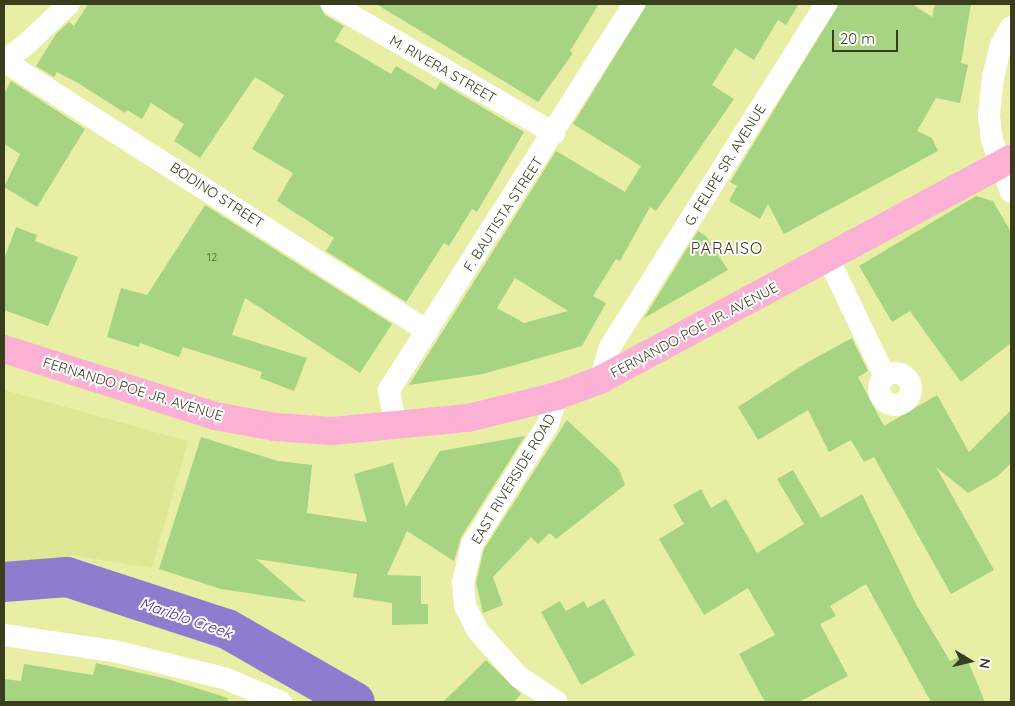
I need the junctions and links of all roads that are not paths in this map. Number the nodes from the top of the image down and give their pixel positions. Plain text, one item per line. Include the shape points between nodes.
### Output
1 (69, 4) edge
2 (332, 4) edge
3 (634, 4) edge
4 (826, 4) edge
5 (1011, 27) edge
6 (4, 61) edge
7 (554, 132) junction
8 (1006, 162) edge
9 (1011, 192) edge
10 (827, 256) junction
11 (427, 331) junction
12 (4, 349) edge
13 (884, 377) dead end
14 (600, 380) junction
15 (557, 396) junction
16 (396, 427) junction
17 (4, 635) edge
18 (281, 702) edge
19 (557, 702) edge

1 - 6 street
2 - 7 street, M. RIVERA STREET
3 - 7 street, F. BAUTISTA STREET
4 - 14 street, G. FELIPE SR. AVENUE via 610,347
5 - 8 street via 1001,45 990,96 992,140
6 - 11 street, BODINO STREET
7 - 11 street, F. BAUTISTA STREET
8 - 9 street
8 - 10 main road, FERNANDO POE JR. AVENUE
10 - 13 street
10 - 14 main road, FERNANDO POE JR. AVENUE via 701,329
11 - 16 street, F. BAUTISTA STREET via 389,390
12 - 16 main road, FERNANDO POE JR. AVENUE via 215,416 332,431
14 - 15 main road, FERNANDO POE JR. AVENUE
15 - 16 main road, FERNANDO POE JR. AVENUE via 468,418
15 - 19 street, EAST RIVERSIDE ROAD via 548,424 472,544 463,582 465,606 476,630 519,677
17 - 18 street via 124,653 224,678

